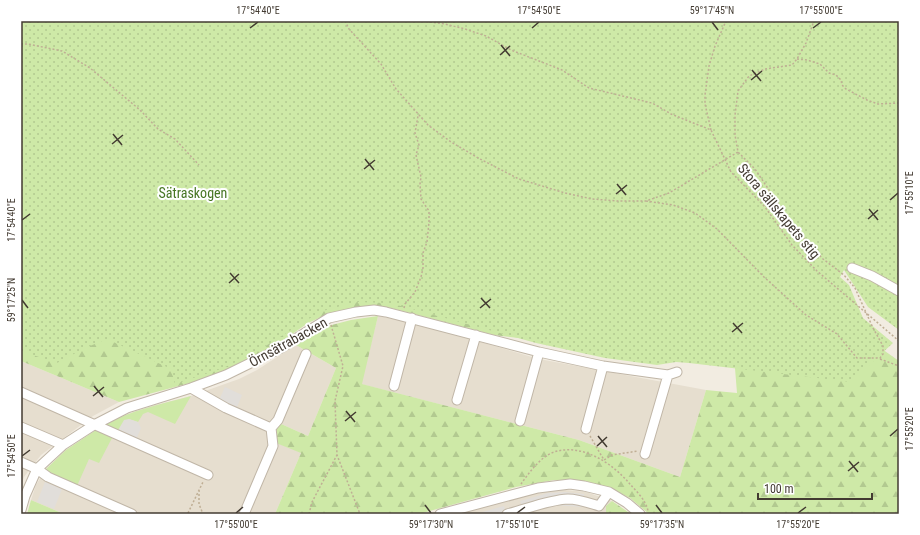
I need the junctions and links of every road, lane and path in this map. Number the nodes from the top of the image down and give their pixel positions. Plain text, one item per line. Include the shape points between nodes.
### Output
1 (345, 21) edge
2 (422, 21) edge
3 (726, 21) edge
4 (814, 21) edge
5 (21, 44) edge
6 (797, 59) junction
7 (899, 103) edge
8 (418, 115) junction
9 (711, 130) junction
10 (738, 152) junction
11 (725, 161) junction
12 (199, 165) dead end
13 (646, 202) junction
14 (852, 268) dead end
15 (899, 291) edge
16 (867, 315) junction
17 (402, 316) junction
18 (329, 318) junction
19 (412, 318) junction
20 (476, 335) junction
21 (899, 341) edge
22 (539, 352) junction
23 (306, 354) dead end
24 (880, 358) junction
25 (603, 366) junction
26 (899, 366) edge
27 (677, 372) dead end
28 (668, 375) junction
29 (394, 386) dead end
30 (191, 388) junction
31 (21, 392) edge
32 (457, 400) dead end
33 (520, 421) dead end
34 (94, 425) junction
35 (21, 427) edge
36 (271, 428) junction
37 (586, 429) joint
38 (63, 445) junction
39 (645, 454) joint
40 (337, 455) junction
41 (604, 460) junction
42 (21, 462) edge
43 (37, 469) junction
44 (208, 475) joint
45 (199, 488) junction
46 (521, 492) junction
47 (609, 492) junction
48 (21, 510) edge
49 (600, 510) edge
50 (188, 513) dead end
51 (513, 513) edge
52 (132, 514) edge
53 (203, 514) edge
54 (244, 514) edge
55 (309, 514) edge
56 (360, 514) edge
57 (440, 514) edge
58 (640, 514) edge
59 (648, 514) edge

1 - 8 path via 349,29 381,64 396,89
2 - 9 path via 446,24 486,36 510,50 562,70 589,88 652,103 671,114
3 - 9 path, Stora sällskapets stig via 709,66 705,95
4 - 6 path
5 - 12 path via 62,50 90,68 140,110 158,129 175,138
6 - 7 path via 820,64 829,73 836,75 846,89 867,100 878,104
6 - 10 path via 792,65 765,69 750,76 738,91 735,115
8 - 13 path via 451,142 519,178 592,199
8 - 17 path via 415,133 419,145 416,155 421,177 421,199 429,211 429,222 421,277 415,292 405,304
9 - 11 path, Stora sällskapets stig
10 - 11 path
10 - 16 path via 755,169 796,229 823,259 844,275 855,288
11 - 13 path via 669,193
11 - 16 path, Stora sällskapets stig via 730,172 765,207 792,245 816,271
13 - 24 path via 673,205 695,213 717,229 806,315 837,334 856,358
14 - 15 street
16 - 21 path, Stora sällskapets stig
16 - 24 path via 883,346
17 - 18 street, Örnsätrabacken via 374,310
17 - 19 street, Örnsätrabacken
18 - 30 street, Örnsätrabacken via 260,359
18 - 40 path via 343,366 335,401
19 - 20 street, Örnsätrabacken
19 - 29 street
20 - 22 street, Örnsätrabacken
20 - 32 street
22 - 25 street, Örnsätrabacken
22 - 33 street
23 - 36 street, Örnsätrabacken via 278,420
24 - 26 path
25 - 28 street, Örnsätrabacken
25 - 37 street
27 - 28 street, Örnsätrabacken
28 - 39 street
30 - 34 street, Örnsätrabacken via 127,408
30 - 36 street via 226,408
31 - 34 street
34 - 38 street, Örnsätrabacken
34 - 44 street
35 - 38 street
36 - 54 street via 273,446
37 - 41 path
38 - 43 street, Örnsätrabacken
39 - 41 path via 629,452 612,455
40 - 55 path via 312,502
40 - 56 path
41 - 46 path via 580,452 553,452 540,461 528,475 520,486
41 - 59 path via 633,487 647,506
42 - 43 street
43 - 48 street, Örnsätrabacken
43 - 52 street via 48,477
44 - 45 path
45 - 50 path
45 - 53 path via 199,504
46 - 47 street via 570,484
46 - 57 street
47 - 49 street
47 - 58 street
49 - 51 street via 578,500 569,499

